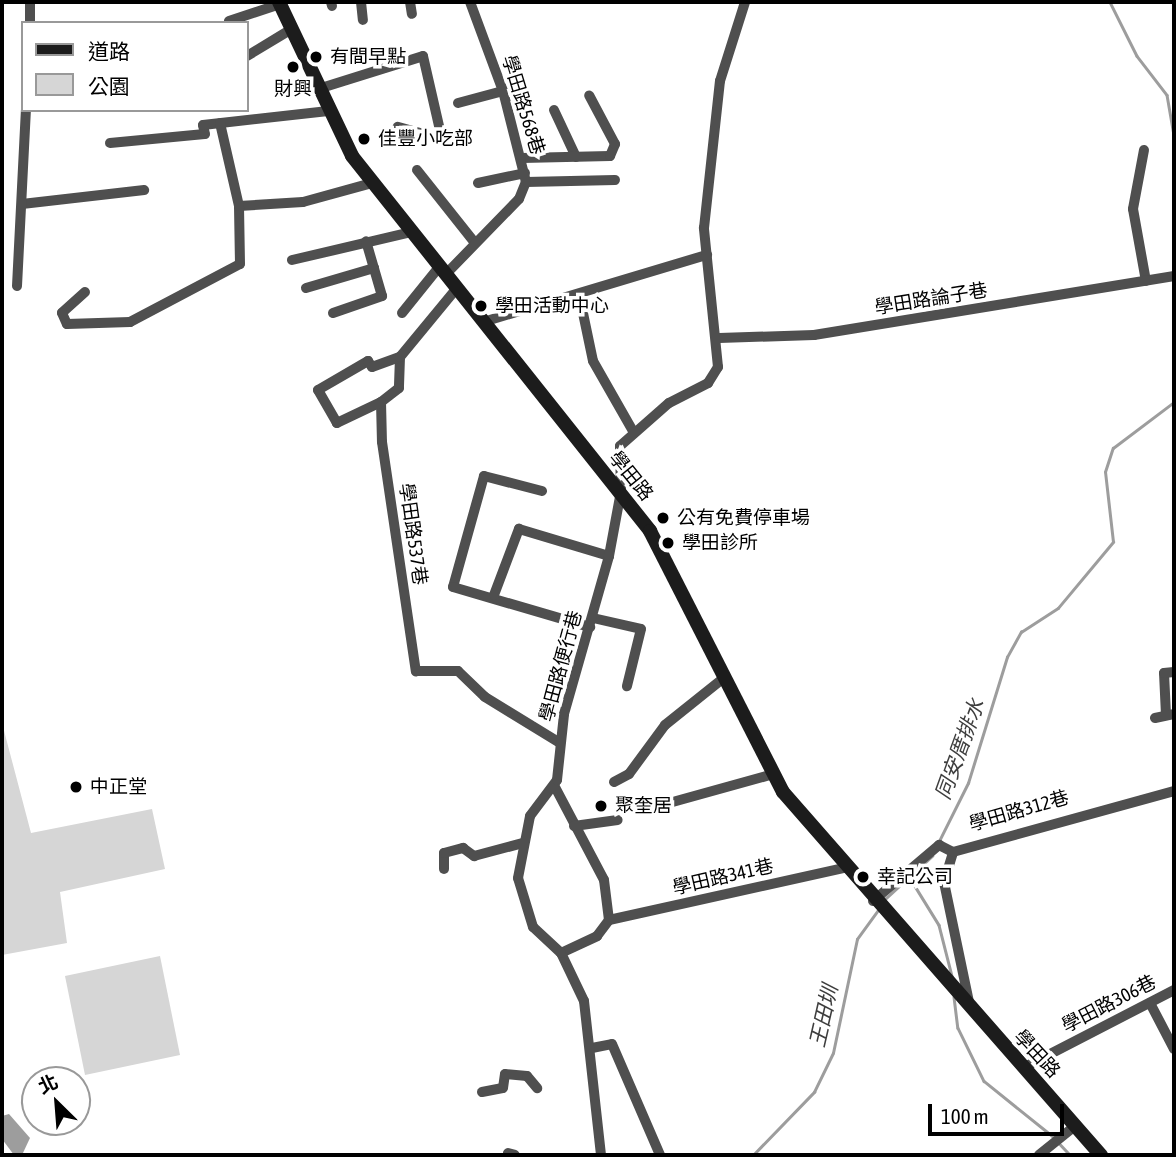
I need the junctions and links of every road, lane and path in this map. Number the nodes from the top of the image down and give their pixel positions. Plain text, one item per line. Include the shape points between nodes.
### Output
1 (30, 2) edge
2 (362, 2) edge
3 (410, 2) edge
4 (470, 2) edge
5 (745, 2) edge
6 (279, 3) edge
7 (412, 14) dead end
8 (363, 20) dead end
9 (30, 21) edge
10 (229, 21) edge
11 (290, 30) junction
12 (248, 55) edge
13 (318, 89) junction
14 (503, 91) junction
15 (589, 95) dead end
16 (458, 103) dead end
17 (554, 110) dead end
18 (328, 111) junction
19 (26, 112) edge
20 (224, 112) edge
21 (223, 122) junction
22 (398, 127) dead end
23 (110, 143) dead end
24 (1144, 150) dead end
25 (576, 157) junction
26 (522, 158) junction
27 (416, 170) dead end
28 (525, 177) junction
29 (615, 180) dead end
30 (372, 183) junction
31 (478, 183) dead end
32 (144, 190) dead end
33 (22, 204) junction
34 (239, 206) junction
35 (411, 232) junction
36 (366, 241) junction
37 (475, 243) junction
38 (707, 255) junction
39 (292, 260) dead end
40 (374, 268) junction
41 (442, 271) junction
42 (1174, 276) edge
43 (1146, 281) junction
44 (17, 286) dead end
45 (306, 288) dead end
46 (456, 289) junction
47 (85, 292) dead end
48 (579, 294) junction
49 (333, 313) dead end
50 (402, 313) dead end
51 (483, 322) junction
52 (719, 338) junction
53 (400, 357) junction
54 (380, 402) junction
55 (633, 431) junction
56 (542, 491) dead end
57 (621, 491) junction
58 (609, 556) junction
59 (494, 594) junction
60 (591, 622) junction
61 (1174, 672) edge
62 (725, 677) junction
63 (627, 686) dead end
64 (1170, 715) edge
65 (1155, 718) dead end
66 (560, 743) junction
67 (774, 774) junction
68 (614, 782) dead end
69 (555, 787) junction
70 (1174, 791) edge
71 (651, 808) dead end
72 (618, 820) dead end
73 (574, 826) junction
74 (523, 843) junction
75 (953, 852) junction
76 (844, 868) junction
77 (444, 869) dead end
78 (873, 902) junction
79 (609, 920) junction
80 (561, 953) junction
81 (1174, 990) edge
82 (1150, 1003) junction
83 (971, 1011) junction
84 (592, 1048) junction
85 (1174, 1049) edge
86 (1023, 1068) junction
87 (537, 1088) dead end
88 (482, 1092) dead end
89 (1072, 1129) junction
90 (601, 1155) edge
91 (660, 1155) edge
92 (1039, 1155) edge
93 (1101, 1155) edge

1 - 9 street
2 - 8 street
3 - 7 street
4 - 14 street, 學田路568巷
5 - 38 street via 720,81
6 - 10 street
6 - 11 main road, 學田路
11 - 12 street
11 - 13 main road, 學田路
13 - 18 main road, 學田路
13 - 22 street via 423,56 442,139
14 - 16 street
14 - 26 street, 學田路568巷
15 - 25 street via 615,144 610,156
17 - 25 street
18 - 21 street
18 - 30 main road, 學田路
19 - 33 street
20 - 21 street
21 - 23 street via 203,125 205,134
21 - 34 street
24 - 43 street via 1133,209
25 - 26 street
26 - 28 street, 學田路568巷
27 - 37 street
28 - 29 street
28 - 31 street
28 - 37 street, 學田路568巷 via 519,199
30 - 34 street via 303,201
30 - 35 main road, 學田路
32 - 33 street
33 - 44 street
34 - 47 street via 236,267 130,322 67,324 62,313
35 - 36 street
35 - 41 main road, 學田路
36 - 39 street
36 - 40 street
37 - 41 street, 學田路568巷
38 - 48 street
38 - 52 street
40 - 45 street
40 - 49 street via 382,296
41 - 46 main road, 學田路
41 - 50 street, 學田路568巷
42 - 43 street, 學田路論子巷
43 - 52 street, 學田路論子巷 via 814,335
46 - 51 main road, 學田路
46 - 53 street
48 - 51 street
48 - 55 street via 593,361
51 - 57 main road, 學田路
52 - 55 street via 718,367 708,383
53 - 54 street via 398,388
53 - 54 street via 372,366 368,361 318,390 337,423
54 - 66 street, 學田路537巷 via 416,670 458,671 485,697
55 - 57 street via 620,446
56 - 59 street via 484,476 453,587
57 - 58 street, 學田路便行巷
57 - 62 main road, 學田路 via 680,583
58 - 59 street via 519,529
58 - 60 street, 學田路便行巷
59 - 60 street
60 - 63 street via 640,629
60 - 66 street, 學田路便行巷
61 - 64 street via 1164,673
62 - 67 main road, 學田路
62 - 68 street via 665,725 629,774
64 - 65 street
66 - 69 street, 學田路便行巷
67 - 71 street
67 - 76 main road, 學田路
69 - 73 street
69 - 74 street via 530,816
70 - 75 street, 學田路312巷
72 - 73 street
73 - 79 street via 604,880
74 - 77 street via 474,856 463,848 444,853
74 - 80 street via 521,900 533,927
75 - 78 street via 939,845
75 - 83 street, 學田路312巷 via 944,882
76 - 78 main road, 學田路
76 - 79 street, 學田路341巷
78 - 83 main road, 學田路
79 - 80 street, 學田路341巷 via 597,936
80 - 84 street via 584,1001
81 - 82 street, 學田路306巷
82 - 85 street
82 - 86 street, 學田路306巷
83 - 86 main road, 學田路
84 - 90 street
84 - 91 street via 612,1044 655,1130
86 - 89 main road, 學田路
87 - 88 street via 527,1076 505,1074 503,1088
89 - 92 street
89 - 93 main road, 學田路

